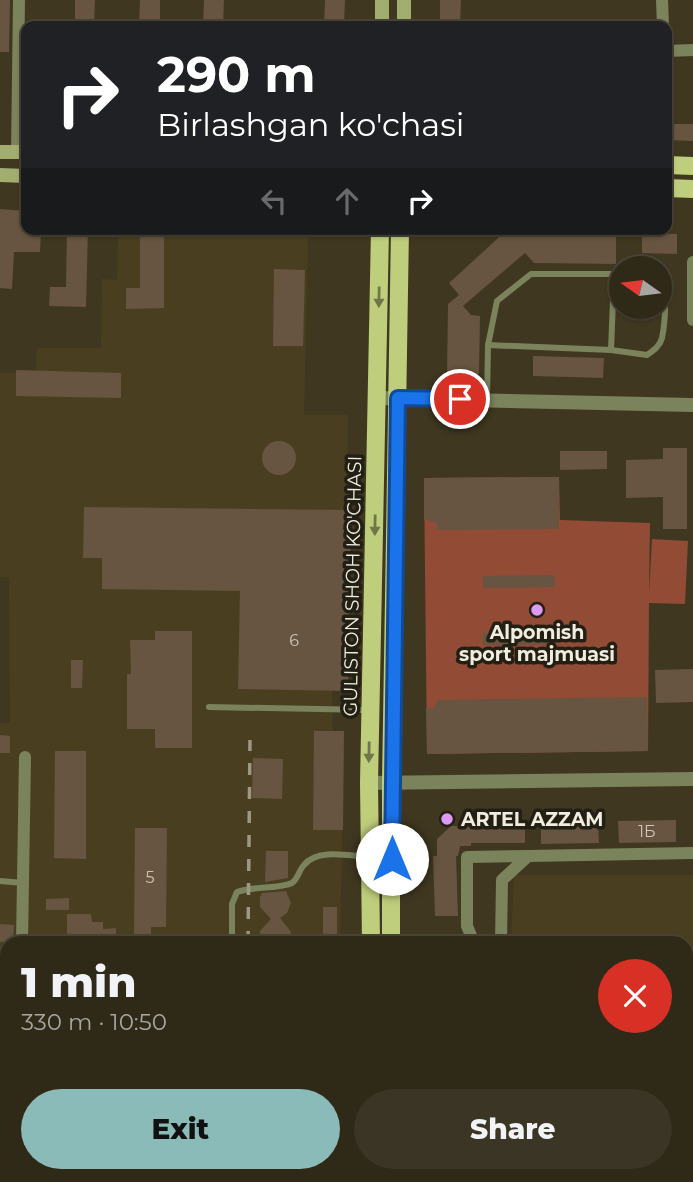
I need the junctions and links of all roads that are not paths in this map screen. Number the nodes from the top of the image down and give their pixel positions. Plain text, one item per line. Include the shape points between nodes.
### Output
1 (19, 0) edge
2 (382, 0) edge
3 (404, 0) edge
4 (662, 0) edge
5 (382, 21) edge
6 (404, 21) edge
7 (663, 21) edge
8 (693, 50) edge
9 (672, 51) edge
10 (0, 152) edge
11 (21, 152) edge
12 (672, 165) edge
13 (693, 166) edge
14 (0, 175) edge
15 (21, 176) edge
16 (672, 188) edge
17 (693, 189) edge
18 (380, 235) edge
19 (400, 235) edge
20 (693, 262) edge
21 (609, 274) edge
22 (614, 319) edge
23 (663, 319) edge
24 (693, 320) edge
25 (488, 345) junction
26 (611, 350) junction
27 (378, 398) junction
28 (398, 398) junction
29 (487, 400) junction
30 (693, 405) edge
31 (209, 707) dead end
32 (370, 710) junction
33 (25, 757) dead end
34 (693, 779) edge
35 (369, 783) junction
36 (391, 783) junction
37 (693, 853) edge
38 (528, 856) junction
39 (370, 858) junction
40 (0, 881) edge
41 (23, 883) junction
42 (22, 936) edge
43 (232, 936) edge
44 (370, 936) edge
45 (391, 936) edge
46 (471, 936) edge
47 (501, 936) edge

1 - 11 street
2 - 5 main road
3 - 6 main road
4 - 7 street
8 - 9 street
10 - 11 main road
12 - 13 main road
14 - 15 main road
16 - 17 main road
18 -> 27 main road, GULISTON SHOH KO'CHASI
19 - 28 main road
20 - 24 street
21 - 25 lane via 531,274 497,301
22 - 26 lane
23 - 26 lane via 662,339 647,355
25 - 26 lane
25 - 29 lane
27 - 28 street
27 -> 32 main road, GULISTON SHOH KO'CHASI
28 - 29 street
28 - 36 main road
29 - 30 street
31 - 32 lane
32 -> 35 main road, GULISTON SHOH KO'CHASI
33 - 41 street
34 - 36 street
35 - 36 street
35 - 39 main road, GULISTON SHOH KO'CHASI
36 - 45 main road
37 - 38 street
38 - 46 street via 467,857 467,926
38 - 47 street via 502,880
39 - 43 lane via 316,856 291,884 237,892 232,904
39 - 44 main road, GULISTON SHOH KO'CHASI
40 - 41 lane
41 - 42 street

